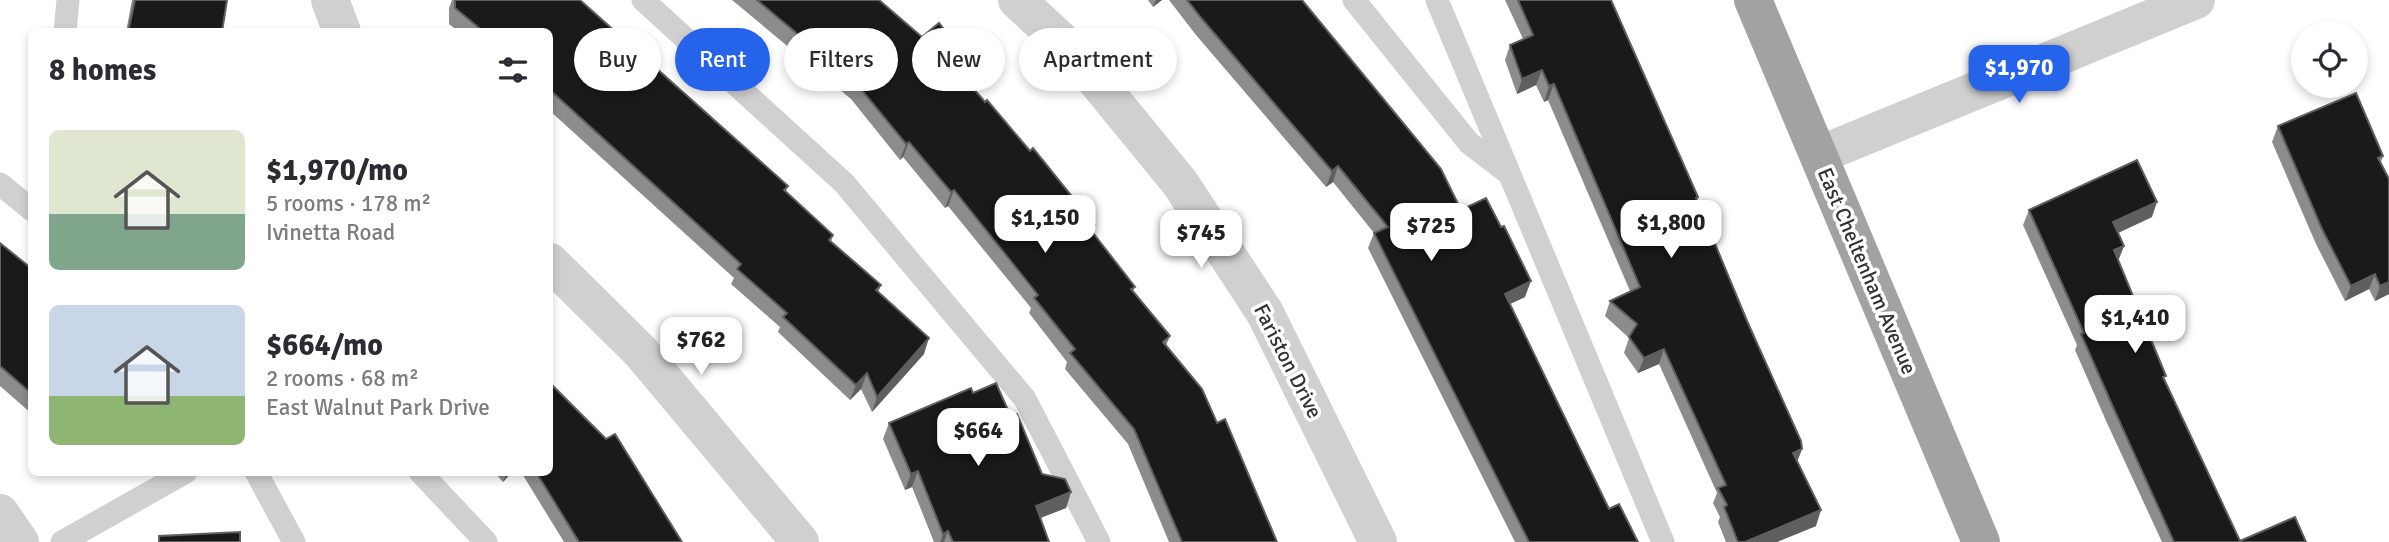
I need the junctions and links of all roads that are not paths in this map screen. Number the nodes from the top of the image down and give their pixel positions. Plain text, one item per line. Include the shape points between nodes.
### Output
1 (68, 0) edge
2 (330, 0) edge
3 (643, 0) edge
4 (1017, 0) edge
5 (1354, 0) edge
6 (1437, 0) edge
7 (1753, 0) edge
8 (2196, 0) edge
9 (65, 28) edge
10 (340, 28) edge
11 (1819, 155) junction
12 (1508, 174) junction
13 (0, 184) edge
14 (28, 207) edge
15 (553, 265) edge
16 (179, 476) edge
17 (258, 476) edge
18 (424, 476) edge
19 (0, 513) edge
20 (1977, 541) edge
21 (20, 542) edge
22 (62, 542) edge
23 (294, 542) edge
24 (486, 542) edge
25 (800, 542) edge
26 (1099, 542) edge
27 (1378, 542) edge
28 (1663, 542) edge

1 - 9 lane
2 - 10 street
3 - 26 lane via 844,183 974,337 1025,399
4 - 27 street, Fariston Drive via 1072,51 1180,183 1265,313
5 - 12 lane via 1469,143
6 - 12 lane
7 - 11 highway, East Cheltenham Avenue
8 - 11 street
11 - 20 highway, East Cheltenham Avenue
12 - 28 lane
13 - 14 lane
15 - 25 street via 641,352
16 - 22 lane
17 - 23 lane
18 - 24 lane
19 - 21 street

